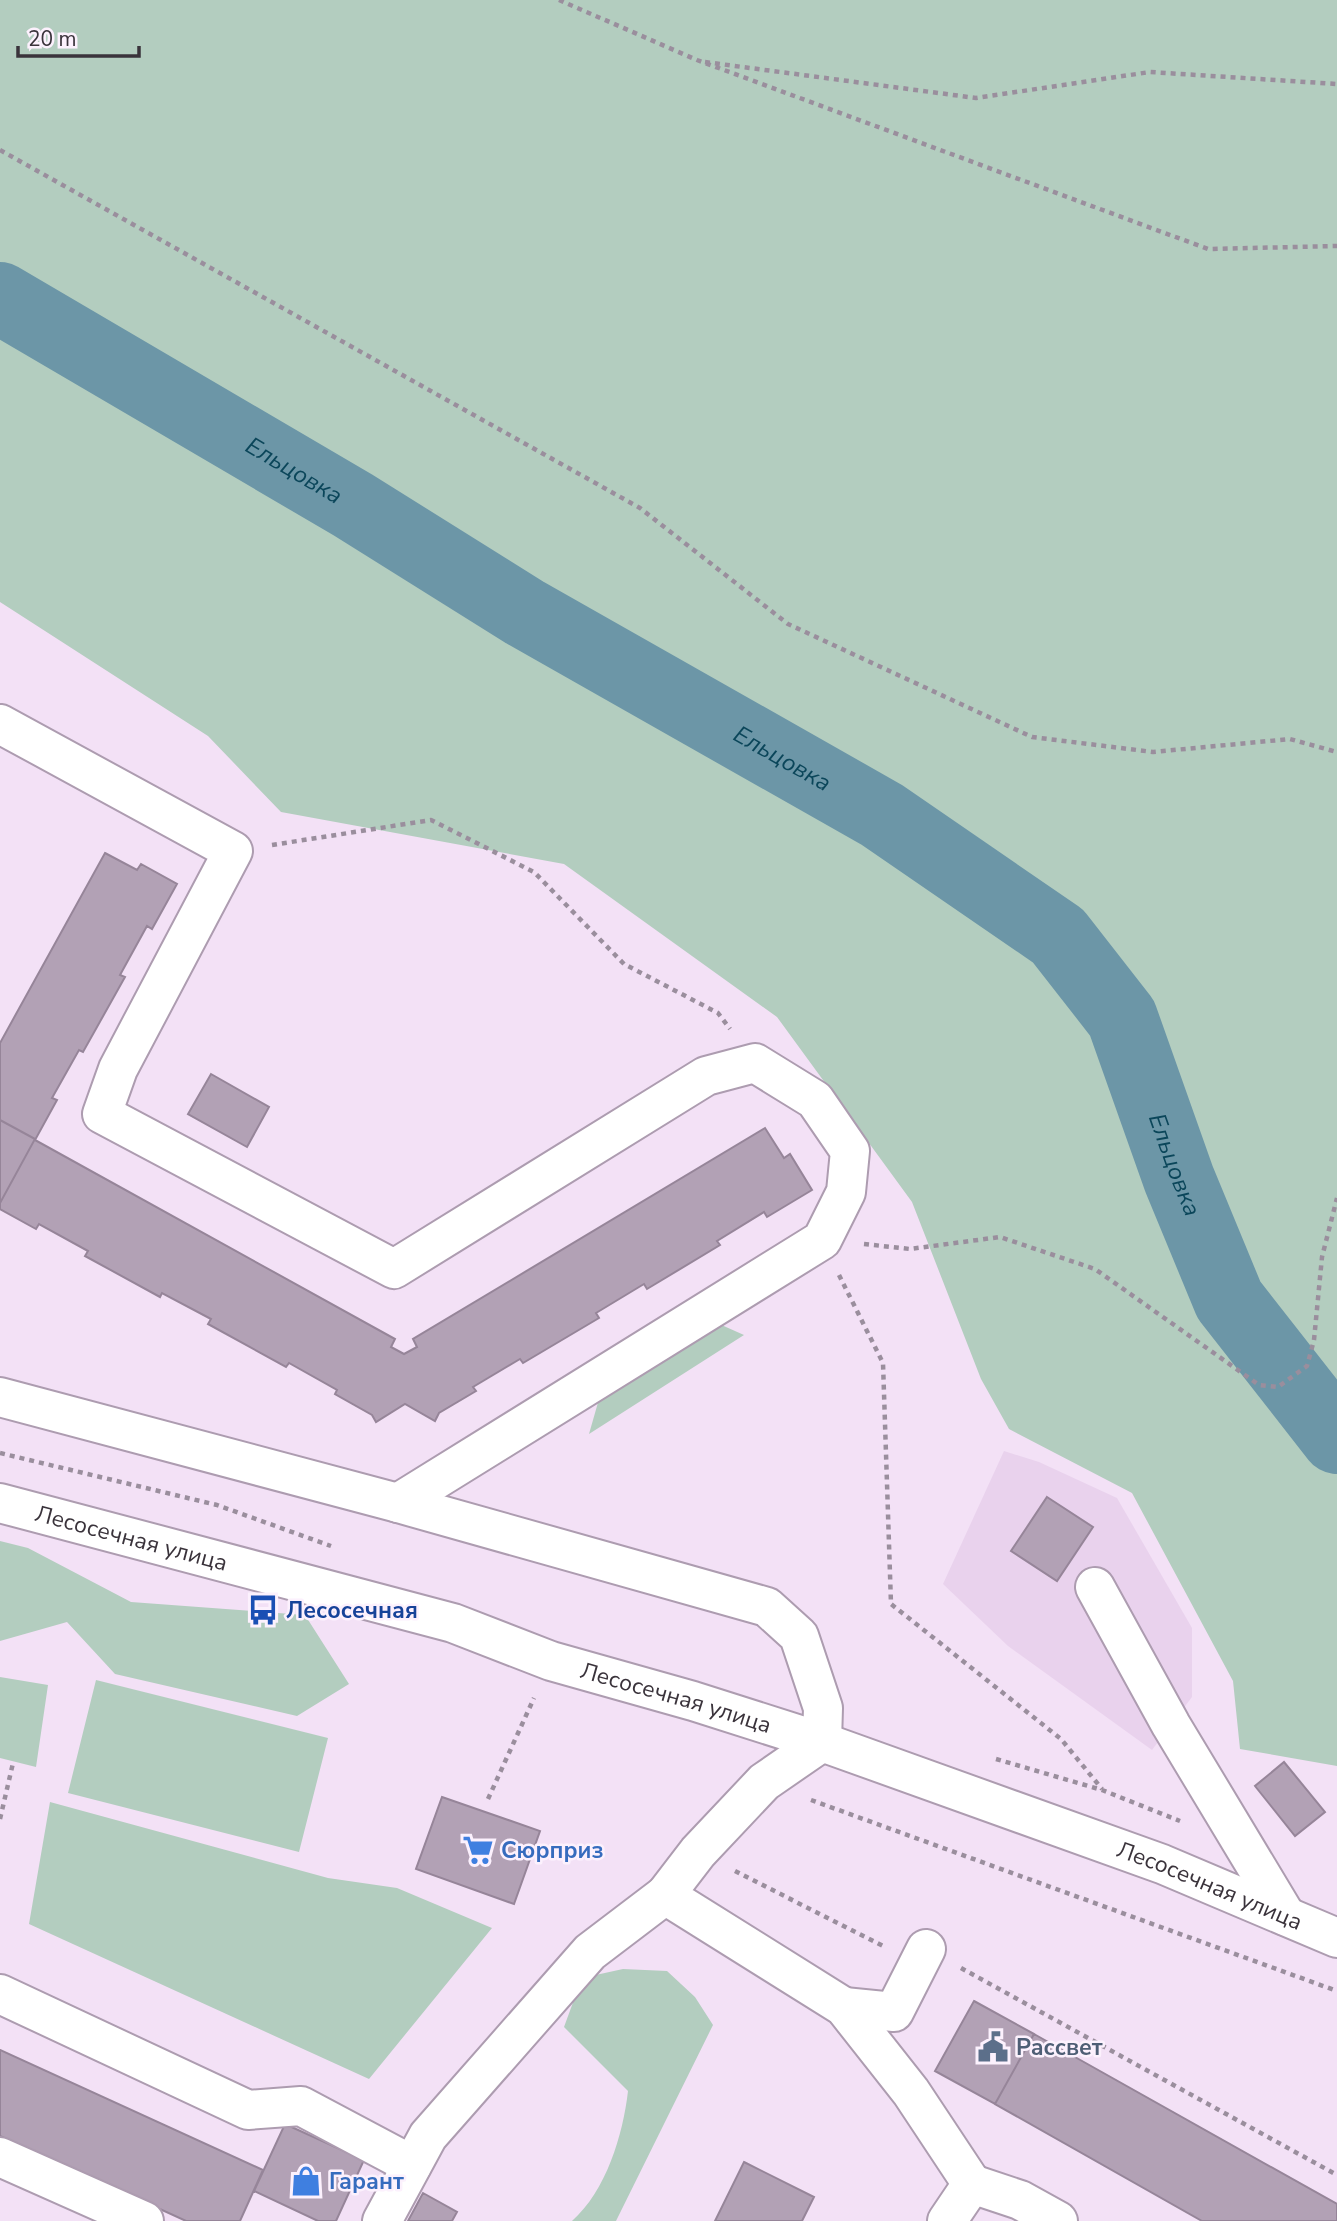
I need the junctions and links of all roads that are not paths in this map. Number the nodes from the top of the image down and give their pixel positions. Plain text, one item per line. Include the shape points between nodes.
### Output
1 (0, 724) edge
2 (0, 1397) edge
3 (0, 1503) edge
4 (398, 1503) junction
5 (1095, 1587) dead end
6 (822, 1742) junction
7 (665, 1895) junction
8 (1286, 1916) junction
9 (1337, 1938) edge
10 (926, 1949) road end
11 (0, 1994) edge
12 (844, 2007) junction
13 (0, 2157) edge
14 (412, 2165) junction
15 (972, 2184) junction
16 (144, 2221) edge
17 (382, 2221) edge
18 (947, 2221) edge
19 (1058, 2221) edge

1 - 4 street via 233,851 118,1069 102,1114 394,1269 706,1076 755,1063 815,1100 850,1151 846,1192 822,1240
2 - 4 street
3 - 6 street, Лесосечная улица via 453,1623 551,1661
4 - 6 street via 767,1607 799,1636 823,1708
5 - 8 street via 1171,1725
6 - 7 street via 764,1782
6 - 8 street, Лесосечная улица via 1162,1864
7 - 12 street
7 - 14 street via 590,1952 428,2136
8 - 9 street, Лесосечная улица
10 - 12 street via 894,2012
11 - 14 street via 248,2110 301,2106
12 - 15 street via 911,2092
13 - 16 street
14 - 17 street
15 - 18 street
15 - 19 street via 1020,2200

